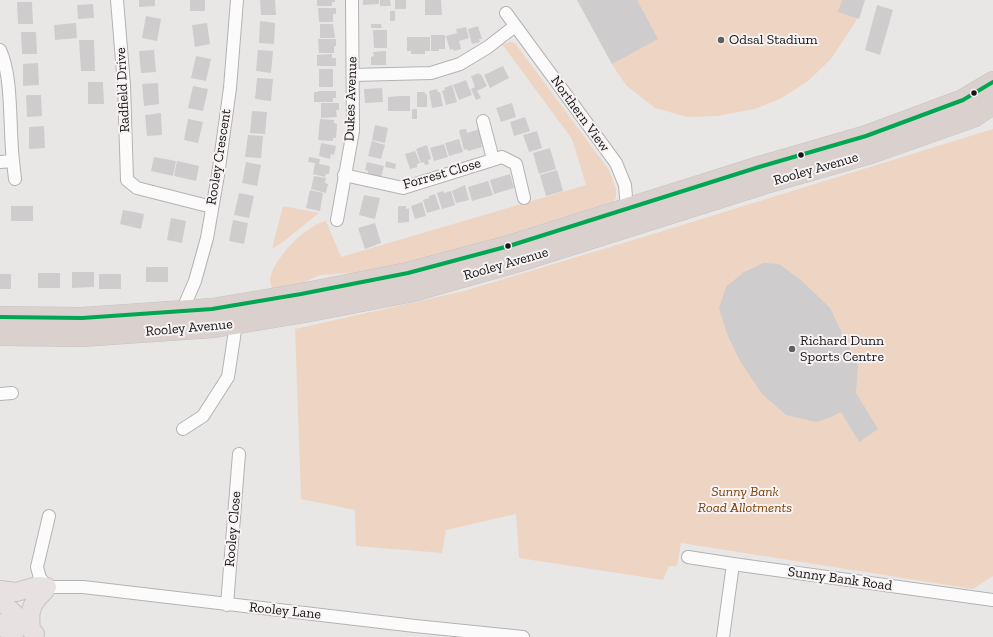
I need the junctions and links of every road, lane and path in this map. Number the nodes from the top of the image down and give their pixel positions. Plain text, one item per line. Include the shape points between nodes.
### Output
1 (117, 0) edge
2 (237, 0) edge
3 (352, 0) edge
4 (506, 13) dead end
5 (515, 26) junction
6 (0, 50) edge
7 (353, 75) junction
8 (993, 82) edge
9 (993, 104) edge
10 (482, 122) dead end
11 (493, 159) junction
12 (12, 161) junction
13 (0, 162) edge
14 (344, 175) junction
15 (15, 178) dead end
16 (524, 198) dead end
17 (212, 207) junction
18 (627, 209) junction
19 (337, 220) dead end
20 (182, 311) junction
21 (0, 317) edge
22 (236, 324) junction
23 (0, 335) edge
24 (183, 429) dead end
25 (240, 454) dead end
26 (49, 516) dead end
27 (688, 556) dead end
28 (734, 564) junction
29 (47, 587) junction
30 (0, 590) edge
31 (0, 600) edge
32 (993, 600) edge
33 (227, 605) junction
34 (0, 623) edge
35 (415, 632) edge
36 (35, 633) edge
37 (14, 637) edge
38 (523, 637) edge
39 (723, 637) edge

1 - 17 street, Radfield Drive via 128,180 137,188
2 - 17 street, Rooley Crescent via 230,88
3 - 7 street, Dukes Avenue
4 - 5 street, Northern View
5 - 7 street via 460,64 431,73
5 - 18 street, Northern View via 616,163 625,185
6 - 12 street via 6,67 9,91
7 - 14 street, Dukes Avenue via 353,131
8 - 18 highway, Rooley Avenue via 963,100 866,136
9 - 22 highway, Rooley Avenue via 973,117 871,153 766,183 516,262 413,291
10 - 11 street, Forrest Close
11 - 14 street, Forrest Close via 403,188
11 - 16 street, Forrest Close via 502,157 516,164
12 - 13 street
12 - 15 street
14 - 19 street, Dukes Avenue
17 - 20 street, Rooley Crescent via 195,281
18 - 20 highway, Rooley Avenue via 509,246 408,273 266,300
20 - 21 highway, Rooley Avenue via 82,318
22 - 23 highway, Rooley Avenue via 82,336
22 - 24 street via 228,377 203,416
25 - 33 street, Rooley Close
26 - 29 street via 37,567 40,578
27 - 28 street, Sunny Bank Road
28 - 32 street, Sunny Bank Road
28 - 39 street
29 - 30 main road via 38,586 16,592
29 - 33 street, Rooley Lane via 83,587
29 - 36 main road via 30,612
31 - 36 main road
33 - 35 street, Rooley Lane
34 - 37 main road
35 - 38 street, Rooley Lane

